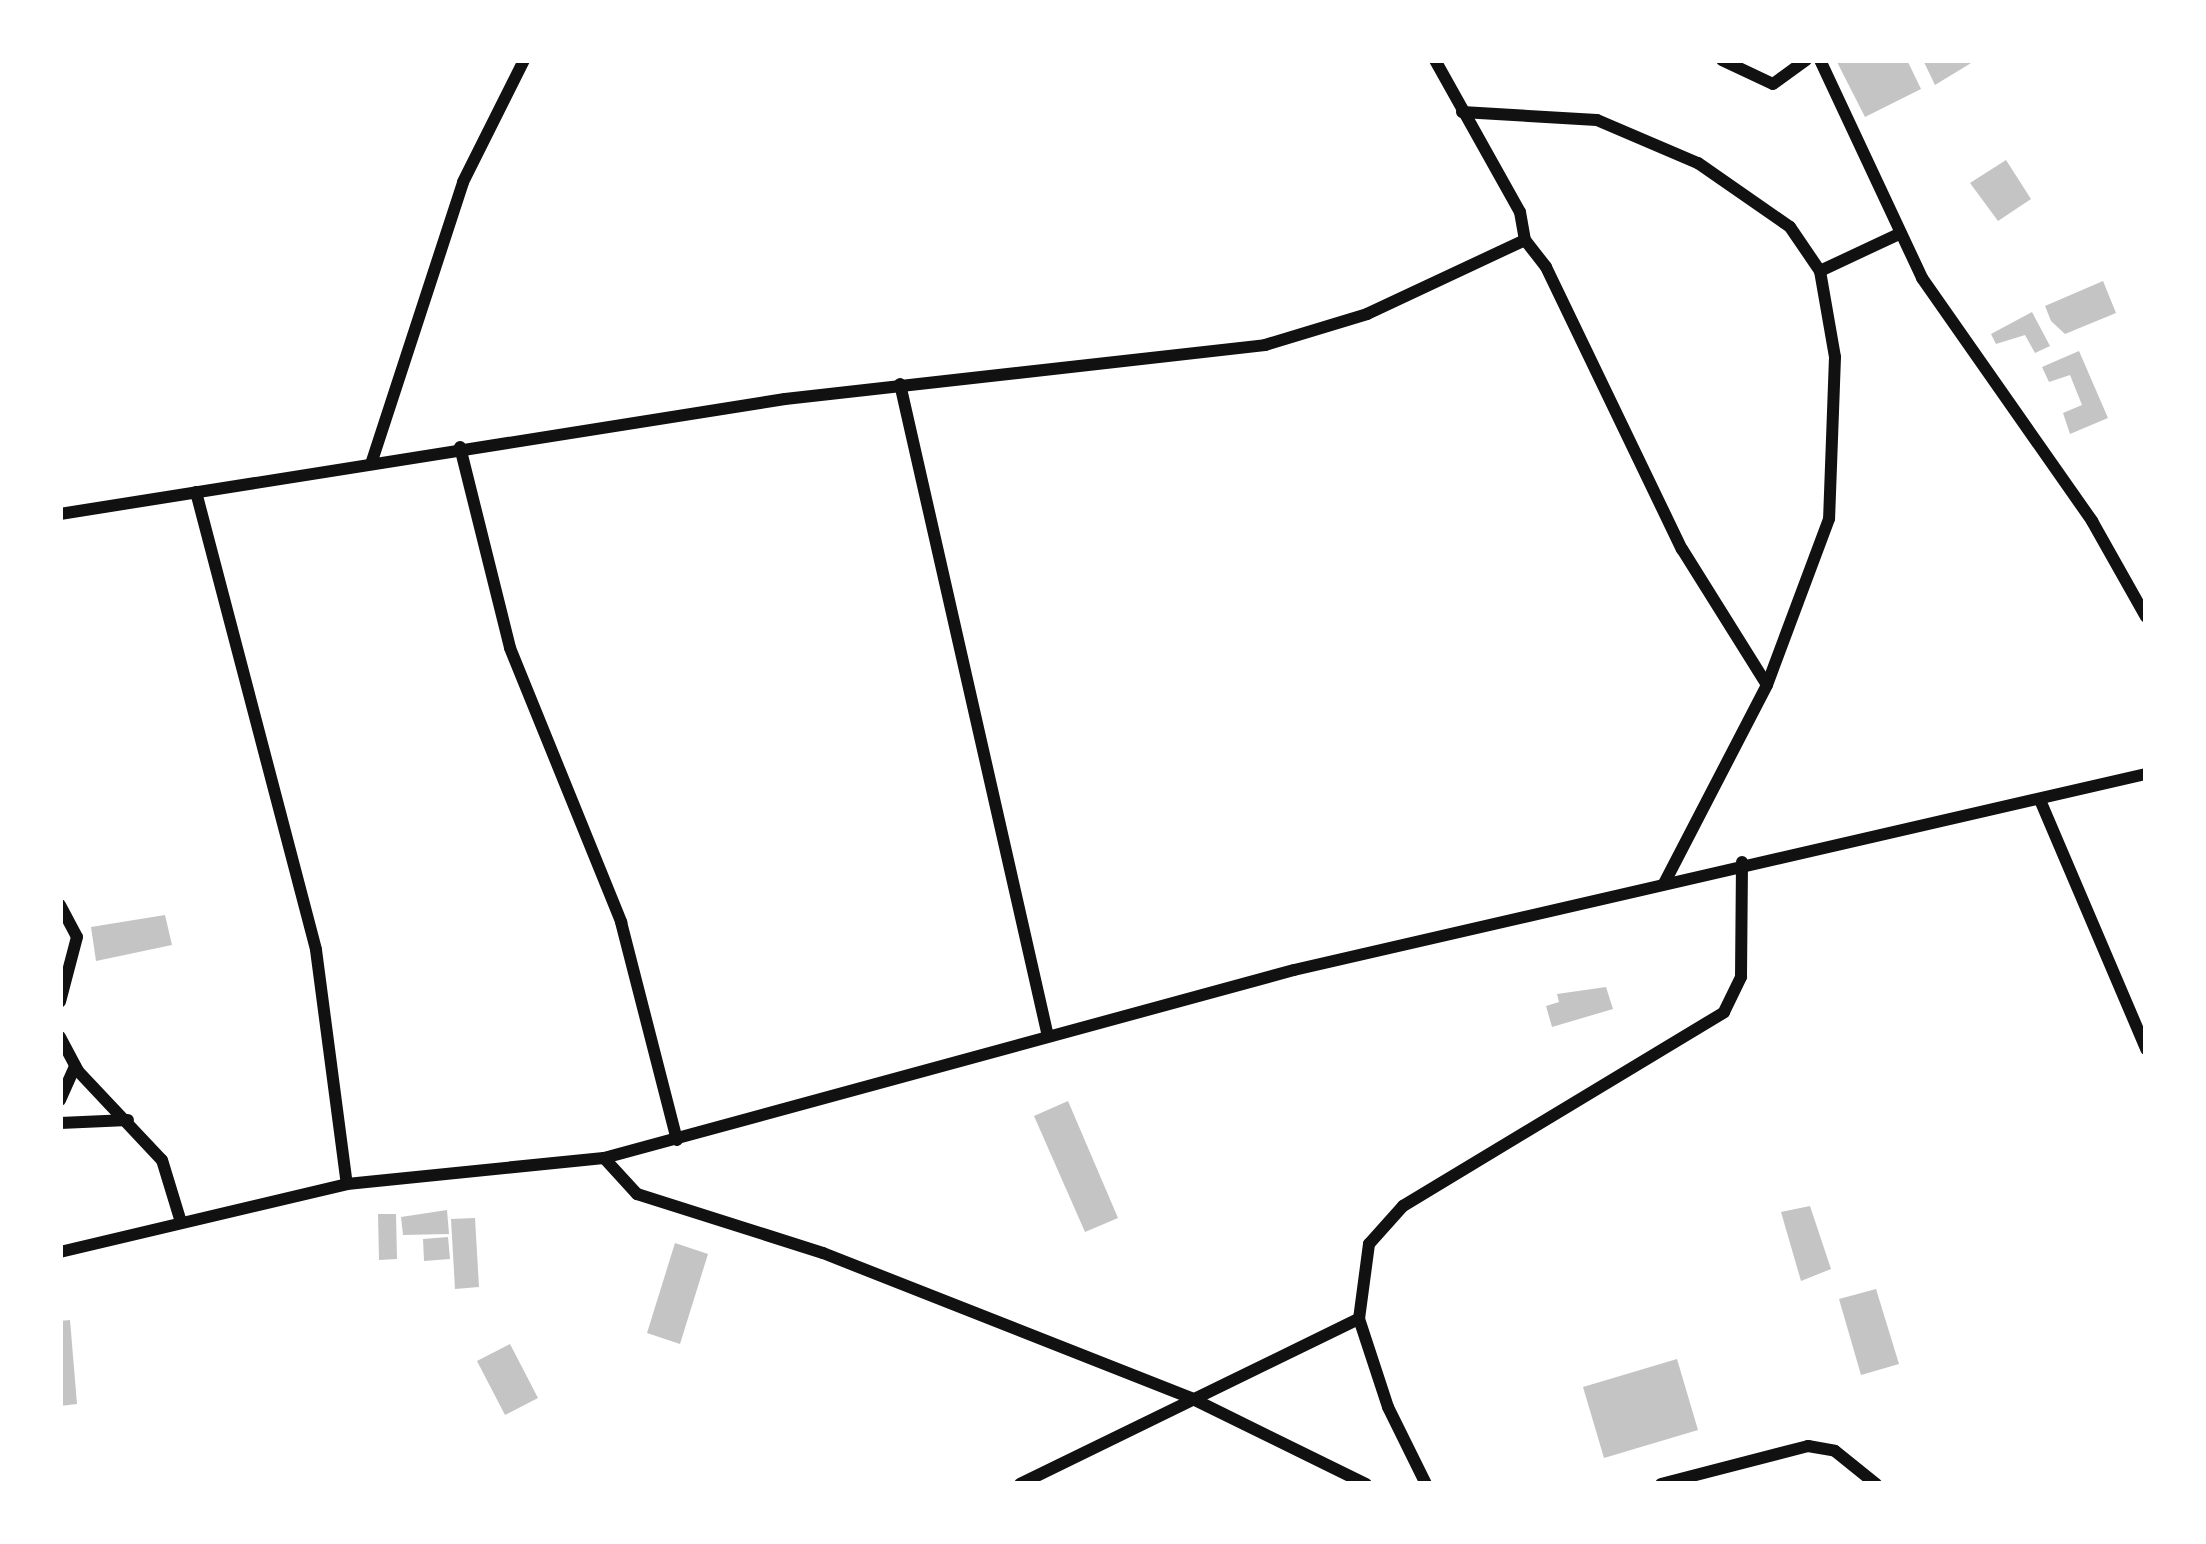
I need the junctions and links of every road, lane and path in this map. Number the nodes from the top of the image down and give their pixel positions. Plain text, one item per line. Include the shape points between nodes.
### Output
1 (524, 60) edge
2 (1435, 60) edge
3 (1722, 60) edge
4 (1806, 60) edge
5 (1820, 60) edge
6 (1462, 112) junction
7 (1901, 233) junction
8 (1525, 239) junction
9 (1820, 271) junction
10 (899, 384) junction
11 (460, 448) junction
12 (372, 461) junction
13 (196, 492) junction
14 (60, 514) edge
15 (2146, 617) edge
16 (1767, 686) junction
17 (2146, 774) edge
18 (2040, 800) junction
19 (1742, 862) junction
20 (1664, 884) junction
21 (60, 905) edge
22 (60, 1002) edge
23 (1047, 1032) junction
24 (60, 1037) edge
25 (2146, 1049) edge
26 (75, 1066) junction
27 (60, 1100) edge
28 (128, 1120) junction
29 (60, 1123) edge
30 (677, 1140) junction
31 (604, 1158) junction
32 (347, 1184) junction
33 (181, 1222) junction
34 (60, 1252) edge
35 (1359, 1318) junction
36 (1193, 1399) junction
37 (1020, 1484) edge
38 (1366, 1484) edge
39 (1426, 1484) edge
40 (1661, 1484) edge
41 (1876, 1484) edge

1 - 12 street via 464,182
2 - 6 street
3 - 4 street via 1773,84
5 - 7 street
6 - 8 street via 1520,212
6 - 9 street via 1597,120 1698,163 1790,226
7 - 9 street
7 - 15 street via 1922,278 2092,521
8 - 10 street via 1367,314 1264,345
8 - 16 street via 1546,267 1682,550
9 - 16 street via 1835,357 1829,519
10 - 11 street
10 - 23 street
11 - 12 street
11 - 30 street via 511,648 621,922
12 - 13 street
13 - 14 street
13 - 32 street via 316,950
16 - 20 street
17 - 18 street
18 - 19 street
18 - 25 street
19 - 20 street
19 - 35 street via 1738,996 1724,1012 1403,1206 1369,1244
20 - 23 street
21 - 22 street via 77,937
23 - 30 street
24 - 26 street
26 - 27 street
26 - 28 street
28 - 29 street
28 - 33 street via 172,1176
30 - 31 street
31 - 32 street
31 - 36 street via 637,1194 823,1253
32 - 33 street
33 - 34 street
35 - 36 street
35 - 39 street via 1388,1407
36 - 37 street
36 - 38 street
40 - 41 street via 1808,1446 1835,1450

